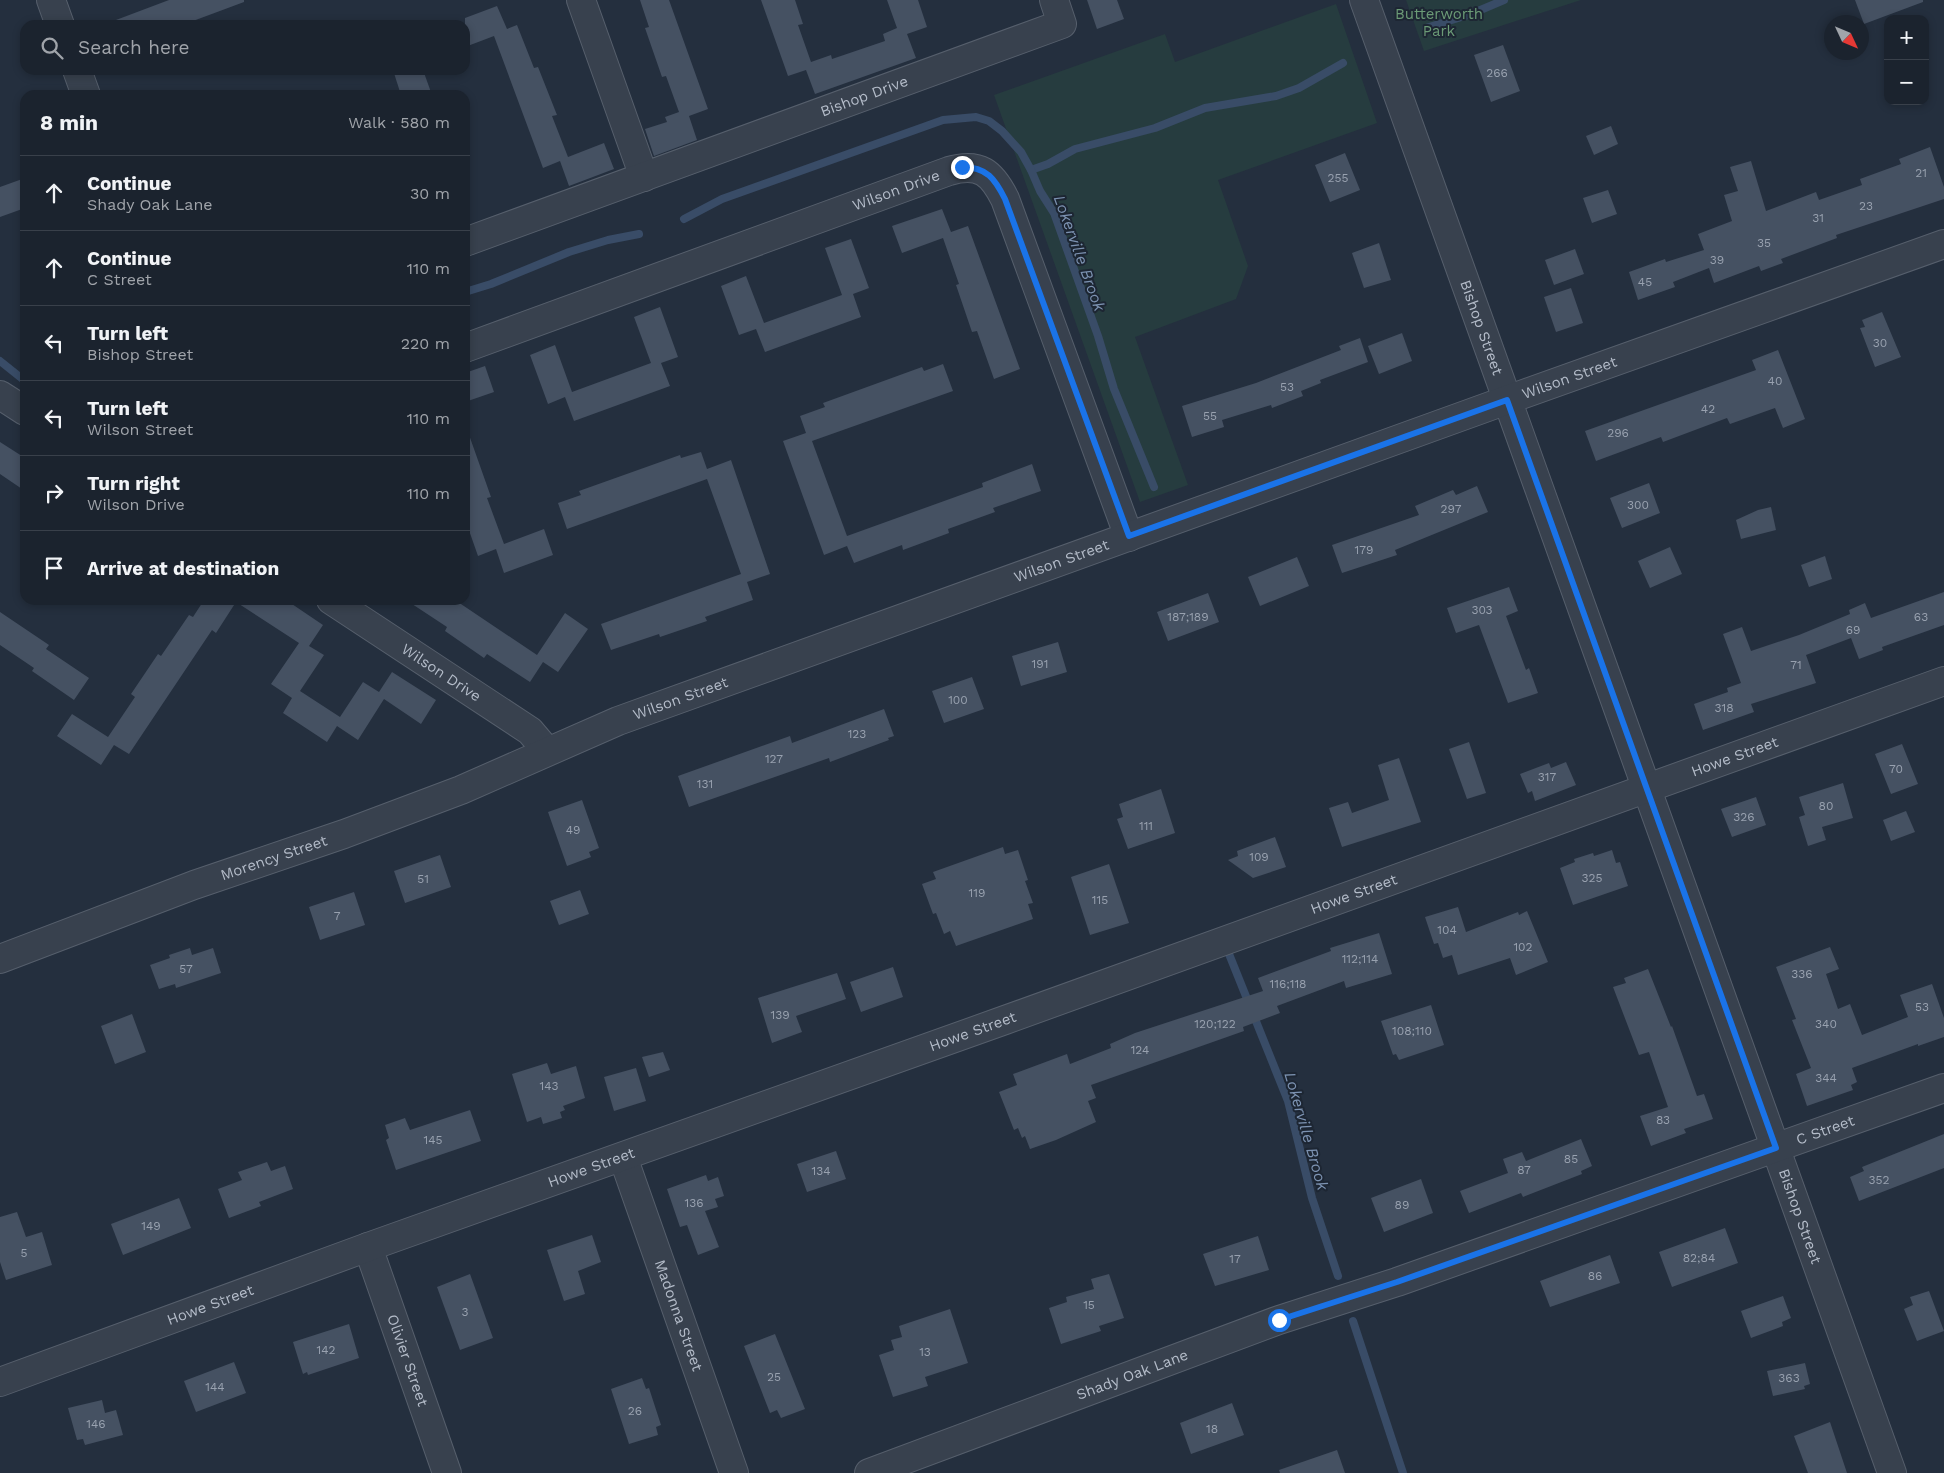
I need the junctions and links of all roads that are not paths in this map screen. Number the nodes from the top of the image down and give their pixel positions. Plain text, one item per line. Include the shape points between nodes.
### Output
1 (51, 0) edge
2 (581, 0) edge
3 (1054, 0) edge
4 (1364, 0) edge
5 (58, 20) edge
6 (79, 75) edge
7 (84, 90) edge
8 (644, 177) junction
9 (470, 240) edge
10 (1944, 244) edge
11 (470, 346) edge
12 (0, 395) edge
13 (1507, 400) junction
14 (20, 408) edge
15 (1129, 536) junction
16 (339, 605) edge
17 (1944, 681) edge
18 (548, 751) junction
19 (1646, 788) junction
20 (0, 959) edge
21 (1944, 1088) edge
22 (1776, 1148) junction
23 (623, 1156) junction
24 (368, 1247) junction
25 (1397, 1282) joint
26 (1, 1377) edge
27 (447, 1473) edge
28 (734, 1473) edge
29 (870, 1473) edge
30 (1892, 1473) edge

1 - 5 street
2 - 8 street
3 - 8 street, Bishop Drive via 1062,24
4 - 13 street, Bishop Street
6 - 7 street
8 - 9 street, Bishop Drive
10 - 13 street, Wilson Street
11 - 15 street, Wilson Drive via 950,171 975,167 988,173 1005,199
12 - 14 street
13 - 15 street, Wilson Street
13 - 19 street, Bishop Street
15 - 18 street, Wilson Street via 618,720
16 - 18 street, Wilson Drive via 523,726
17 - 19 street, Howe Street
18 - 20 street, Morency Street via 461,790 194,885
19 - 22 street, Bishop Street
19 - 23 street, Howe Street
21 - 22 street, C Street
22 - 25 street, C Street
22 - 30 street, Bishop Street
23 - 24 street, Howe Street
23 - 28 street, Madonna Street
24 - 26 street, Howe Street
24 - 27 street, Olivier Street
25 - 29 street, Shady Oak Lane via 1279,1320

